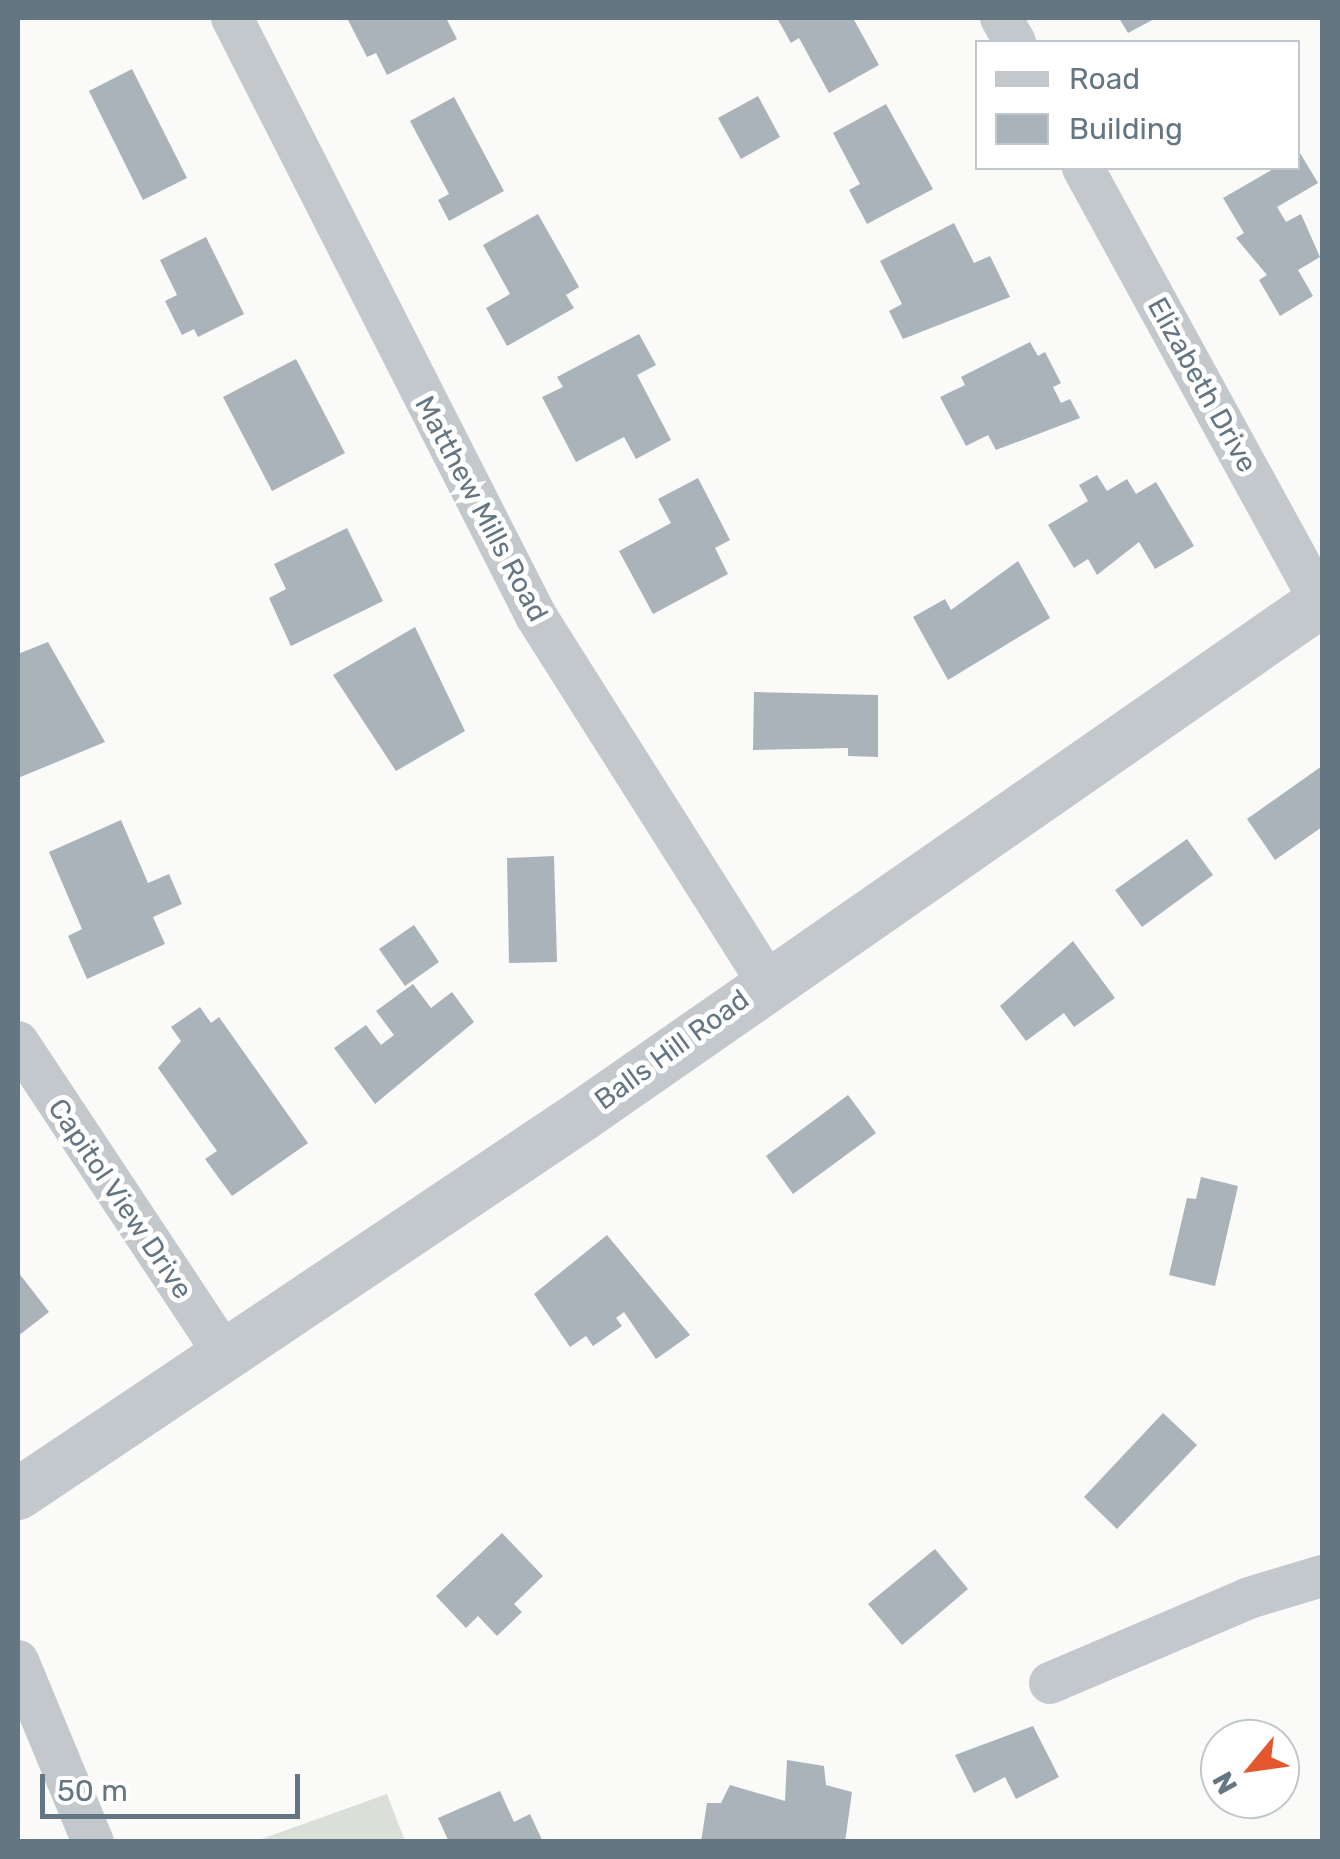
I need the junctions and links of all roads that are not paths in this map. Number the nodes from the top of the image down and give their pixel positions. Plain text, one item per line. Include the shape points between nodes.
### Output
1 (232, 18) edge
2 (1001, 18) edge
3 (1013, 40) edge
4 (1084, 170) edge
5 (1322, 602) edge
6 (766, 981) junction
7 (18, 1042) edge
8 (224, 1354) junction
9 (18, 1494) edge
10 (1322, 1576) edge
11 (18, 1661) edge
12 (1050, 1683) dead end
13 (93, 1842) edge

1 - 6 street, Matthew Mills Road via 526,599
2 - 3 street
4 - 5 street, Elizabeth Drive
5 - 6 street, Balls Hill Road
6 - 8 street, Balls Hill Road via 583,1115
7 - 8 street, Capitol View Drive
8 - 9 street, Balls Hill Road
10 - 12 street via 1249,1598
11 - 13 street

